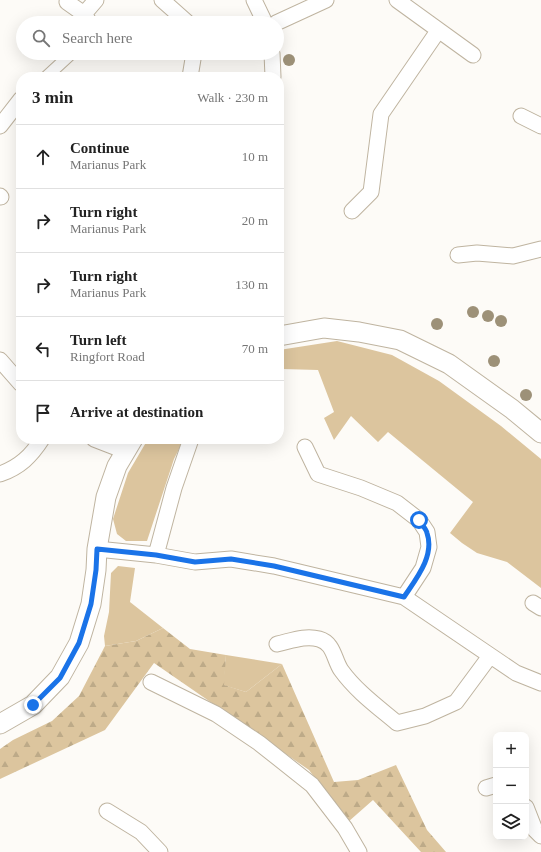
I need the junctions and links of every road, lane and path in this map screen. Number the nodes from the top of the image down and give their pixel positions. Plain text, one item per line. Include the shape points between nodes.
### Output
1 (96, 0) edge
2 (162, 0) edge
3 (254, 0) edge
4 (326, 0) edge
5 (396, 0) edge
6 (67, 2) dead end
7 (83, 16) edge
8 (88, 16) edge
9 (180, 16) edge
10 (261, 16) edge
11 (284, 19) edge
12 (438, 31) junction
13 (473, 55) dead end
14 (64, 60) edge
15 (193, 60) edge
16 (272, 60) edge
17 (50, 72) edge
18 (191, 72) edge
19 (273, 72) edge
20 (16, 105) edge
21 (520, 116) dead end
22 (0, 126) edge
23 (541, 126) edge
24 (352, 210) dead end
25 (541, 249) edge
26 (458, 255) dead end
27 (284, 335) edge
28 (0, 360) edge
29 (16, 378) edge
30 (541, 433) edge
31 (38, 444) edge
32 (189, 444) edge
33 (129, 445) edge
34 (305, 447) dead end
35 (0, 474) edge
36 (97, 549) junction
37 (156, 555) junction
38 (404, 597) junction
39 (277, 644) dead end
40 (490, 656) junction
41 (151, 682) dead end
42 (541, 683) edge
43 (0, 724) edge
44 (107, 811) dead end
45 (529, 815) edge
46 (541, 836) edge
47 (160, 852) edge
48 (359, 852) edge

1 - 8 street
2 - 9 street
3 - 10 street
4 - 11 street
5 - 12 street
6 - 7 street
12 - 13 street
12 - 24 street via 381,114 371,192
14 - 17 street
15 - 18 street
16 - 19 street
20 - 22 street
21 - 23 street
25 - 26 street via 513,256 477,253
27 - 30 street via 324,328 400,340 449,364
28 - 29 street
31 - 35 street via 28,457 12,470
32 - 37 street
33 - 36 street via 117,466 106,497
34 - 38 street via 318,474 397,502 419,520 427,532 429,547 423,568
36 - 37 street
36 - 43 street via 91,604 79,643 60,678 33,705
37 - 38 street via 195,562 231,559 274,566
38 - 40 street
39 - 40 street via 307,637 321,639 332,649 346,677 397,723 425,716 456,702
40 - 42 street via 516,673
41 - 48 street via 216,714 259,743 312,785
44 - 47 street via 140,832
45 - 46 street via 535,830

